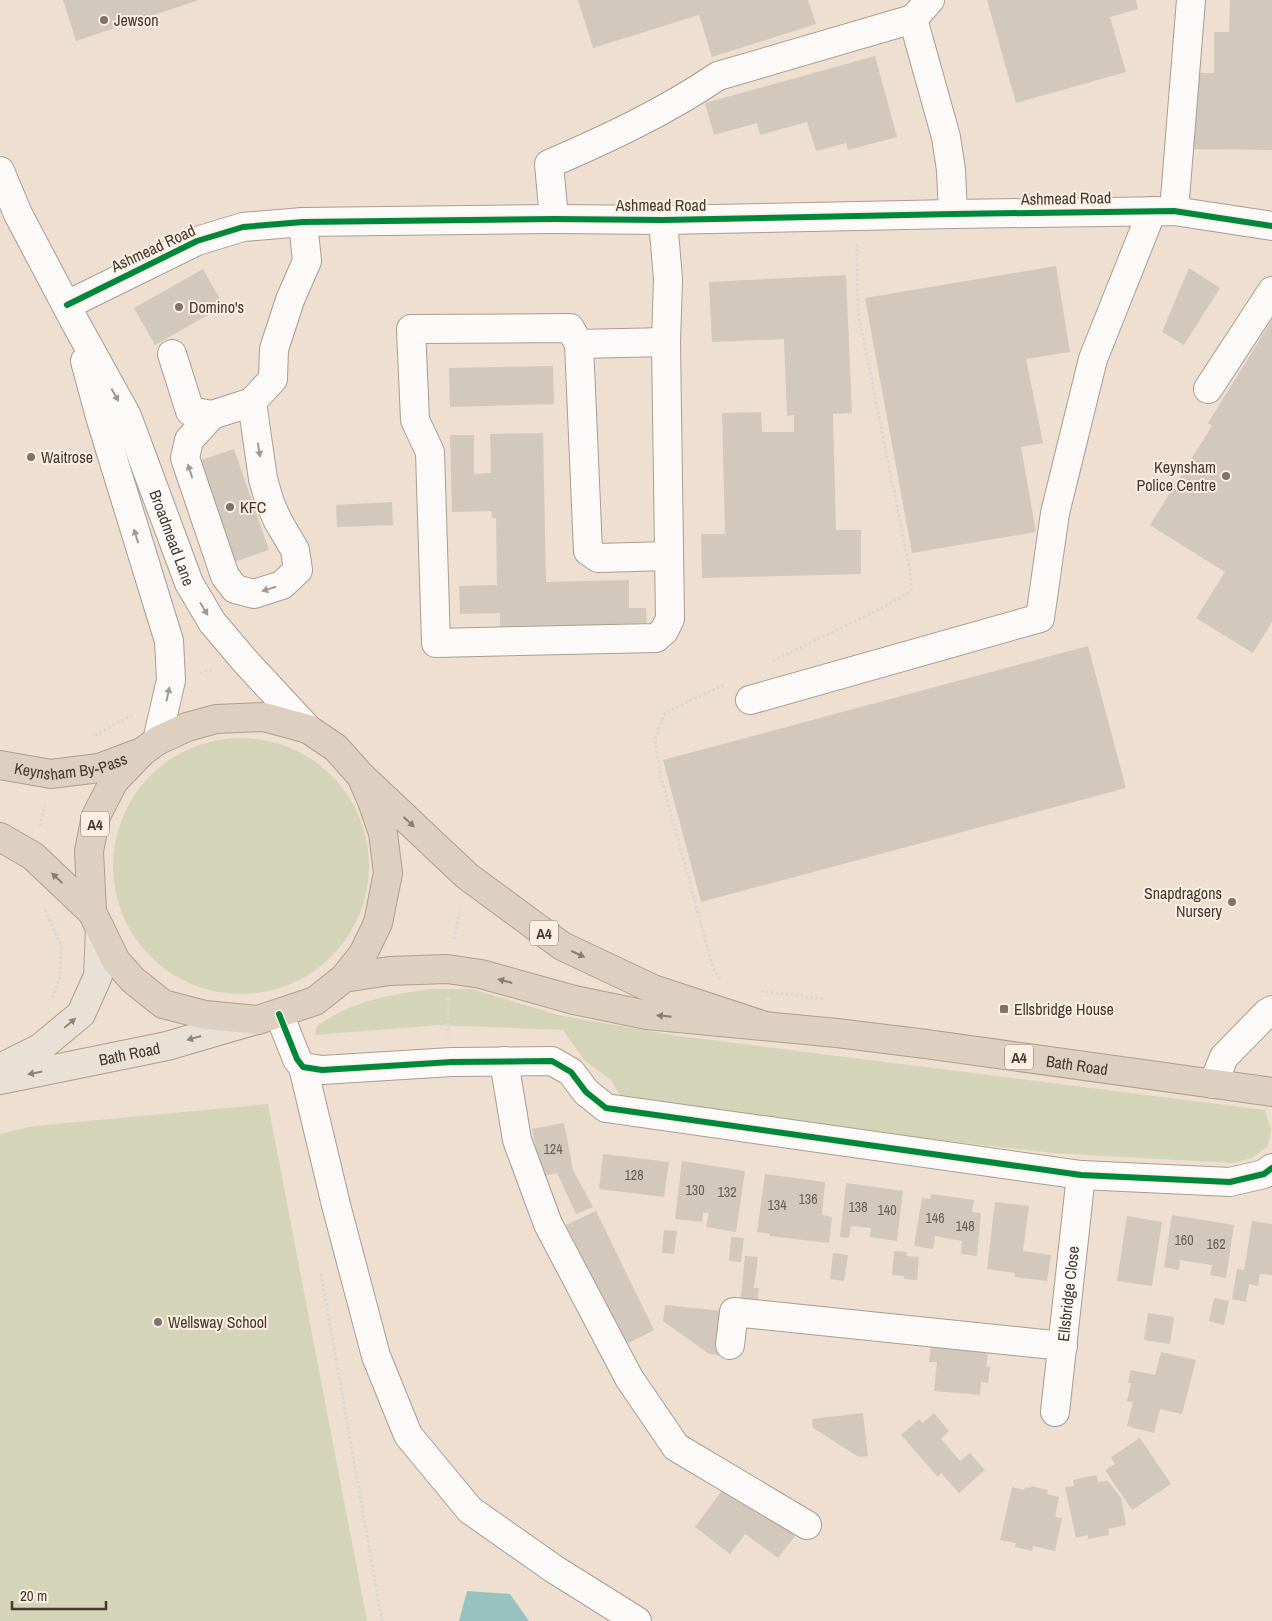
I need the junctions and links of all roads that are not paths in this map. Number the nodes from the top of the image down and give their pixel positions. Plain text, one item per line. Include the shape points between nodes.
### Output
1 (1191, 0) edge
2 (921, 10) edge
3 (0, 171) edge
4 (1163, 211) junction
5 (953, 214) junction
6 (554, 219) junction
7 (6, 220) edge
8 (663, 220) junction
9 (303, 222) junction
10 (1272, 226) edge
11 (1272, 291) edge
12 (71, 313) junction
13 (666, 342) junction
14 (579, 344) junction
15 (172, 354) dead end
16 (1208, 389) dead end
17 (252, 402) junction
18 (212, 415) junction
19 (669, 556) junction
20 (750, 700) dead end
21 (308, 730) junction
22 (150, 747) junction
23 (0, 765) edge
24 (361, 776) junction
25 (0, 837) edge
26 (96, 920) junction
27 (344, 978) junction
28 (1272, 1010) edge
29 (268, 1017) junction
30 (764, 1026) junction
31 (504, 1060) junction
32 (303, 1066) junction
33 (0, 1068) edge
34 (0, 1080) edge
35 (1213, 1084) junction
36 (1272, 1092) edge
37 (1272, 1168) edge
38 (1081, 1175) junction
39 (730, 1345) dead end
40 (1063, 1346) junction
41 (1056, 1412) dead end
42 (807, 1525) dead end
43 (637, 1621) edge

1 - 4 street via 1177,158
2 - 5 street via 946,137
2 - 6 street via 718,76 610,138 549,164
3 - 7 street, Broadmead Lane
4 - 5 street, Ashmead Road
4 - 10 street, Ashmead Road
4 - 20 street via 1093,359 1055,513 1040,618
5 - 8 street, Ashmead Road
6 - 8 street, Ashmead Road
6 - 9 street, Ashmead Road
7 - 12 street, Broadmead Lane
8 - 13 street via 668,279
9 - 12 street, Ashmead Road via 243,227 197,241
9 - 17 street via 308,261 290,300 274,349 273,379
11 - 16 street
12 -> 21 street, Broadmead Lane via 127,416 189,583 212,622
22 -> 12 street, Broadmead Lane via 170,680 169,641
13 - 14 street
13 - 19 street
14 - 19 street via 588,551 598,558
14 - 19 street via 570,328 412,330 415,420 430,452 436,643 656,638 670,619
15 - 18 street via 190,411
17 - 18 street
17 -> 18 street via 263,479 278,521 295,550 298,570 282,585 254,594 235,589 225,576 186,458 189,440
21 - 22 highway, A4 via 264,717 216,719 187,728
21 - 24 highway, A4 via 336,748
22 - 23 highway, Keynsham By-Pass / A4 via 99,768 51,774
22 - 26 highway, A4 via 114,781 96,816 89,852
24 - 27 highway, A4 via 383,833 388,873 378,923 363,954
24 -> 30 highway, A4 via 467,876 562,946 653,989
26 -> 25 highway, A4 via 33,856
26 - 29 highway, A4 via 116,961 133,980 163,1004 205,1015
33 -> 26 main road via 40,1048 81,1014 98,976
27 - 29 highway, A4 via 315,1001
30 -> 27 highway, A4 via 647,1015 574,1000 481,974 447,970 389,971
28 - 35 street via 1224,1057
29 - 32 street
29 -> 34 main road, Bath Road via 167,1046
30 - 35 highway, Bath Road / A4 via 936,1045
31 - 32 street via 322,1070
31 - 38 street via 552,1061 571,1072 586,1092 606,1108
31 - 42 street via 518,1140 548,1224 629,1378 676,1447
32 - 43 street via 376,1356 408,1436 470,1510 554,1569
35 - 36 highway, Bath Road / A4
37 - 38 street via 1264,1174 1230,1182
38 - 40 street, Ellsbridge Close
39 - 40 street via 734,1312
40 - 41 street, Ellsbridge Close

